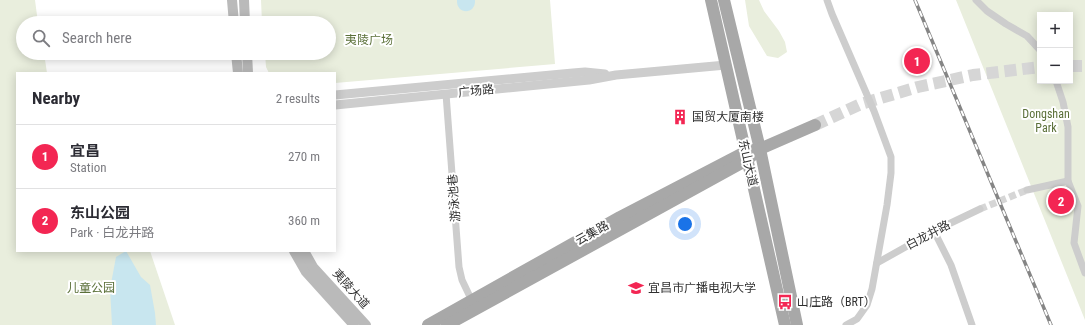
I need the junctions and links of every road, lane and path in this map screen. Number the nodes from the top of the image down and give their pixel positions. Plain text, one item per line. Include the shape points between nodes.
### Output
1 (232, 0) edge
2 (244, 0) edge
3 (712, 0) edge
4 (724, 0) edge
5 (827, 0) edge
6 (976, 0) edge
7 (233, 16) edge
8 (245, 16) edge
9 (1038, 48) edge
10 (237, 60) edge
11 (247, 60) edge
12 (726, 65) junction
13 (238, 72) edge
14 (248, 72) edge
15 (616, 75) junction
16 (1057, 84) edge
17 (446, 94) junction
18 (336, 95) edge
19 (336, 105) edge
20 (815, 125) tunnel mouth
21 (760, 149) junction
22 (746, 156) junction
23 (1068, 181) junction
24 (1027, 190) tunnel mouth
25 (980, 209) tunnel mouth
26 (934, 231) junction
27 (295, 252) edge
28 (305, 252) edge
29 (877, 262) junction
30 (1085, 273) edge
31 (472, 301) junction
32 (354, 325) edge
33 (366, 325) edge
34 (428, 325) edge
35 (447, 325) edge
36 (785, 325) edge
37 (797, 325) edge
38 (846, 325) edge
39 (972, 325) edge

1 - 7 main road
2 - 8 main road
3 - 12 main road, 东山大道
4 - 21 main road, 东山大道
5 - 29 street via 891,157 887,206
6 - 9 street via 987,11 1027,36
10 - 13 main road
11 - 14 main road
12 - 15 street, 广场路
12 - 22 main road, 东山大道
15 - 17 street, 广场路
15 - 18 street, 广场路 via 579,72
16 - 23 street via 1068,127
17 - 19 street, 广场路
17 - 31 street, 游泳池巷 via 459,267
20 - 21 main road, 云集路
21 - 22 main road, 云集路
21 - 37 main road, 东山大道
22 - 31 main road, 云集路 via 620,217
22 - 35 main road, 云集路
22 - 36 main road, 东山大道
23 - 24 street
23 - 30 street via 1078,206 1074,243
25 - 26 street, 白龙井路
26 - 29 street, 白龙井路
26 - 39 street via 951,265
27 - 32 main road, 夷陵大道 via 306,272
28 - 33 main road, 夷陵大道 via 313,267
29 - 38 street via 867,305 857,319
31 - 34 main road, 云集路

